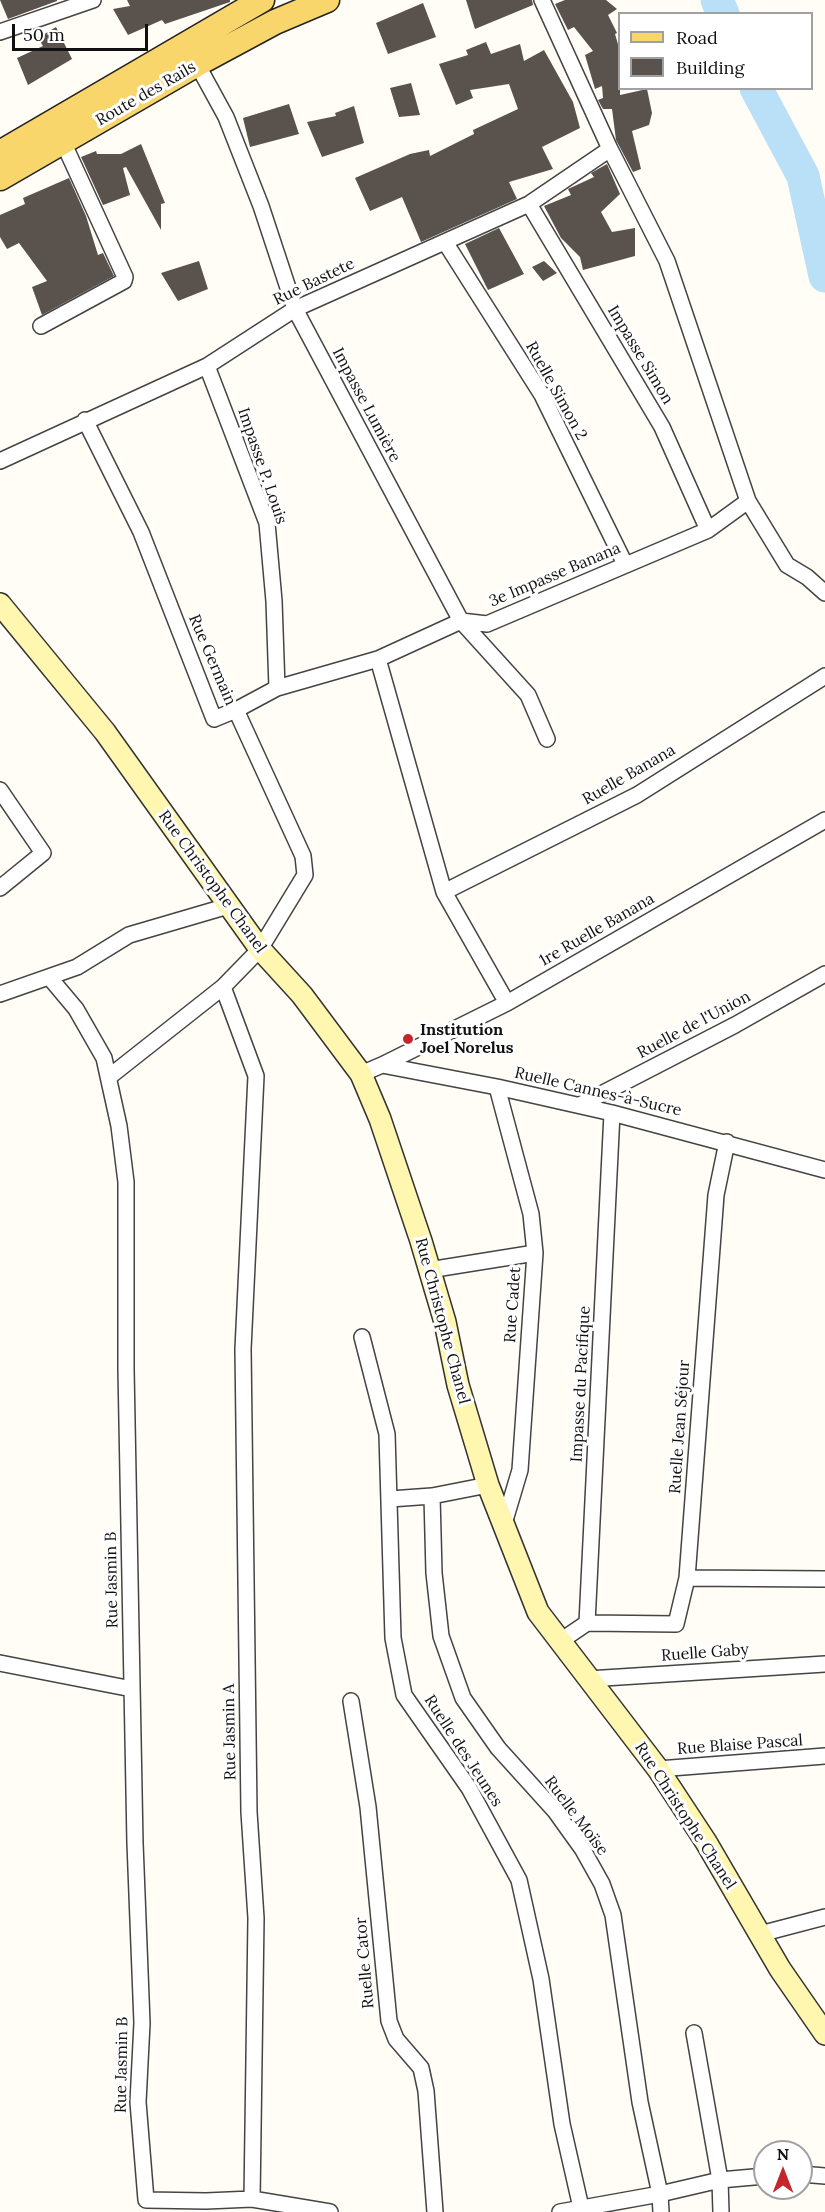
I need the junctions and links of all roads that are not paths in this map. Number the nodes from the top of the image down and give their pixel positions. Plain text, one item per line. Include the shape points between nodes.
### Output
1 (93, 0) edge
2 (262, 0) edge
3 (327, 0) edge
4 (542, 0) edge
5 (0, 32) edge
6 (197, 64) junction
7 (63, 142) junction
8 (610, 149) junction
9 (0, 153) edge
10 (0, 178) edge
11 (529, 204) junction
12 (445, 242) junction
13 (295, 309) junction
14 (42, 326) dead end
15 (207, 366) junction
16 (85, 420) junction
17 (0, 461) edge
18 (748, 501) junction
19 (708, 530) junction
20 (625, 564) junction
21 (825, 593) edge
22 (3, 615) edge
23 (461, 621) junction
24 (378, 659) junction
25 (825, 676) edge
26 (277, 688) junction
27 (236, 710) junction
28 (547, 739) dead end
29 (0, 789) edge
30 (825, 820) edge
31 (0, 888) edge
32 (444, 892) junction
33 (228, 906) junction
34 (260, 949) junction
35 (825, 974) edge
36 (50, 978) junction
37 (223, 987) junction
38 (0, 994) edge
39 (507, 1003) junction
40 (382, 1065) junction
41 (361, 1074) junction
42 (109, 1077) junction
43 (497, 1087) junction
44 (580, 1105) junction
45 (612, 1113) junction
46 (727, 1142) junction
47 (825, 1170) edge
48 (535, 1253) junction
49 (429, 1270) junction
50 (362, 1337) dead end
51 (488, 1485) junction
52 (432, 1496) junction
53 (390, 1499) junction
54 (502, 1527) junction
55 (687, 1578) junction
56 (825, 1579) edge
57 (587, 1623) junction
58 (559, 1642) junction
59 (0, 1664) edge
60 (825, 1664) edge
61 (588, 1679) junction
62 (132, 1689) junction
63 (351, 1701) dead end
64 (825, 1756) edge
65 (658, 1769) junction
66 (825, 1917) edge
67 (760, 1934) junction
68 (694, 2033) dead end
69 (825, 2034) edge
70 (753, 2177) edge
71 (720, 2180) junction
72 (660, 2194) junction
73 (252, 2199) junction
74 (205, 2207) edge
75 (292, 2208) edge
76 (582, 2210) edge
77 (330, 2212) edge
78 (435, 2212) edge
79 (560, 2212) edge
80 (660, 2212) edge
81 (721, 2212) edge

1 - 5 street
2 - 9 main road, Route des Rails
3 - 6 main road, Route des Rails via 275,22
4 - 8 street
6 - 7 main road, Route des Rails
6 - 13 street, Impasse Lumière via 226,117
7 - 10 main road, Route des Rails
7 - 14 street via 125,277
8 - 11 street, Rue Bastete
8 - 18 street via 667,261
11 - 12 street, Rue Bastete
11 - 19 street, Impasse Simon via 662,427
12 - 13 street, Rue Bastete
12 - 20 street, Ruelle Simon 2 via 542,395
13 - 15 street, Rue Bastete
13 - 23 street, Impasse Lumière
15 - 16 street, Rue Bastete
15 - 26 street, Impasse P. Louis via 267,523
16 - 17 street, Rue Bastete
16 - 27 street, Rue Germain via 141,532 214,719
18 - 19 street, 3e Impasse Banana
18 - 21 street via 787,565
19 - 20 street, 3e Impasse Banana
20 - 23 street, 3e Impasse Banana via 487,624
22 - 33 street, Rue Christophe Chanel via 105,732
23 - 24 street, 3e Impasse Banana
23 - 28 street, Impasse Lumière via 528,695
24 - 26 street, 3e Impasse Banana
24 - 32 street
25 - 32 street, Ruelle Banana via 637,795
26 - 27 street, 3e Impasse Banana
27 - 34 street, Rue Germain via 303,856 305,875
29 - 31 street via 43,853
30 - 39 street, 1re Ruelle Banana
32 - 39 street
33 - 34 street, Rue Christophe Chanel
33 - 36 street via 129,935 77,967
34 - 37 street, Rue Germain
34 - 41 street, Rue Christophe Chanel via 302,995
35 - 44 street, Ruelle de l'Union
36 - 38 street
36 - 42 street, Rue Jasmin B via 76,1009 104,1058
37 - 42 street, Rue Germain
37 - 73 street, Rue Jasmin A via 256,1076 243,1349 249,1789 256,1918
39 - 40 street, 1re Ruelle Banana
40 - 41 street
40 - 43 street, Ruelle Cannes-à-Sucre
41 - 49 street, Rue Christophe Chanel via 380,1119
42 - 62 street, Rue Jasmin B via 126,1182
43 - 44 street, Ruelle Cannes-à-Sucre
43 - 48 street, Rue Cadet via 531,1214
44 - 45 street, Ruelle Cannes-à-Sucre
45 - 46 street, Ruelle Cannes-à-Sucre
45 - 57 street, Impasse du Pacifique
46 - 47 street, Ruelle Cannes-à-Sucre
46 - 55 street, Ruelle Jean Séjour via 716,1195
48 - 49 street
48 - 54 street, Rue Cadet via 520,1470
49 - 51 street, Rue Christophe Chanel
50 - 53 street, Ruelle des Jeunes via 387,1434
51 - 52 street
51 - 54 street, Rue Christophe Chanel
52 - 53 street
52 - 72 street, Ruelle Moïse via 441,1636 463,1698 498,1748 555,1811 583,1850 602,1884 613,1915 640,2102
53 - 76 street, Ruelle des Jeunes via 393,1638 404,1695 469,1788 519,1880 541,1979 562,2124
54 - 58 street, Rue Christophe Chanel via 538,1612
55 - 56 street
55 - 57 street, Ruelle Jean Séjour via 676,1624
57 - 58 street
58 - 61 street, Rue Christophe Chanel
59 - 62 street
60 - 61 street, Ruelle Gaby
61 - 65 street, Rue Christophe Chanel
62 - 74 street, Rue Jasmin B via 142,2023 138,2103 146,2200
63 - 78 street, Ruelle Cator via 368,1807 389,2021 396,2038 421,2068
64 - 65 street, Rue Blaise Pascal
65 - 67 street, Rue Christophe Chanel
66 - 67 street
67 - 69 street, Rue Christophe Chanel
68 - 71 street
70 - 71 street
71 - 72 street
71 - 81 street
72 - 76 street
72 - 80 street, Ruelle Moïse
73 - 74 street
73 - 75 street
75 - 77 street
76 - 79 street

